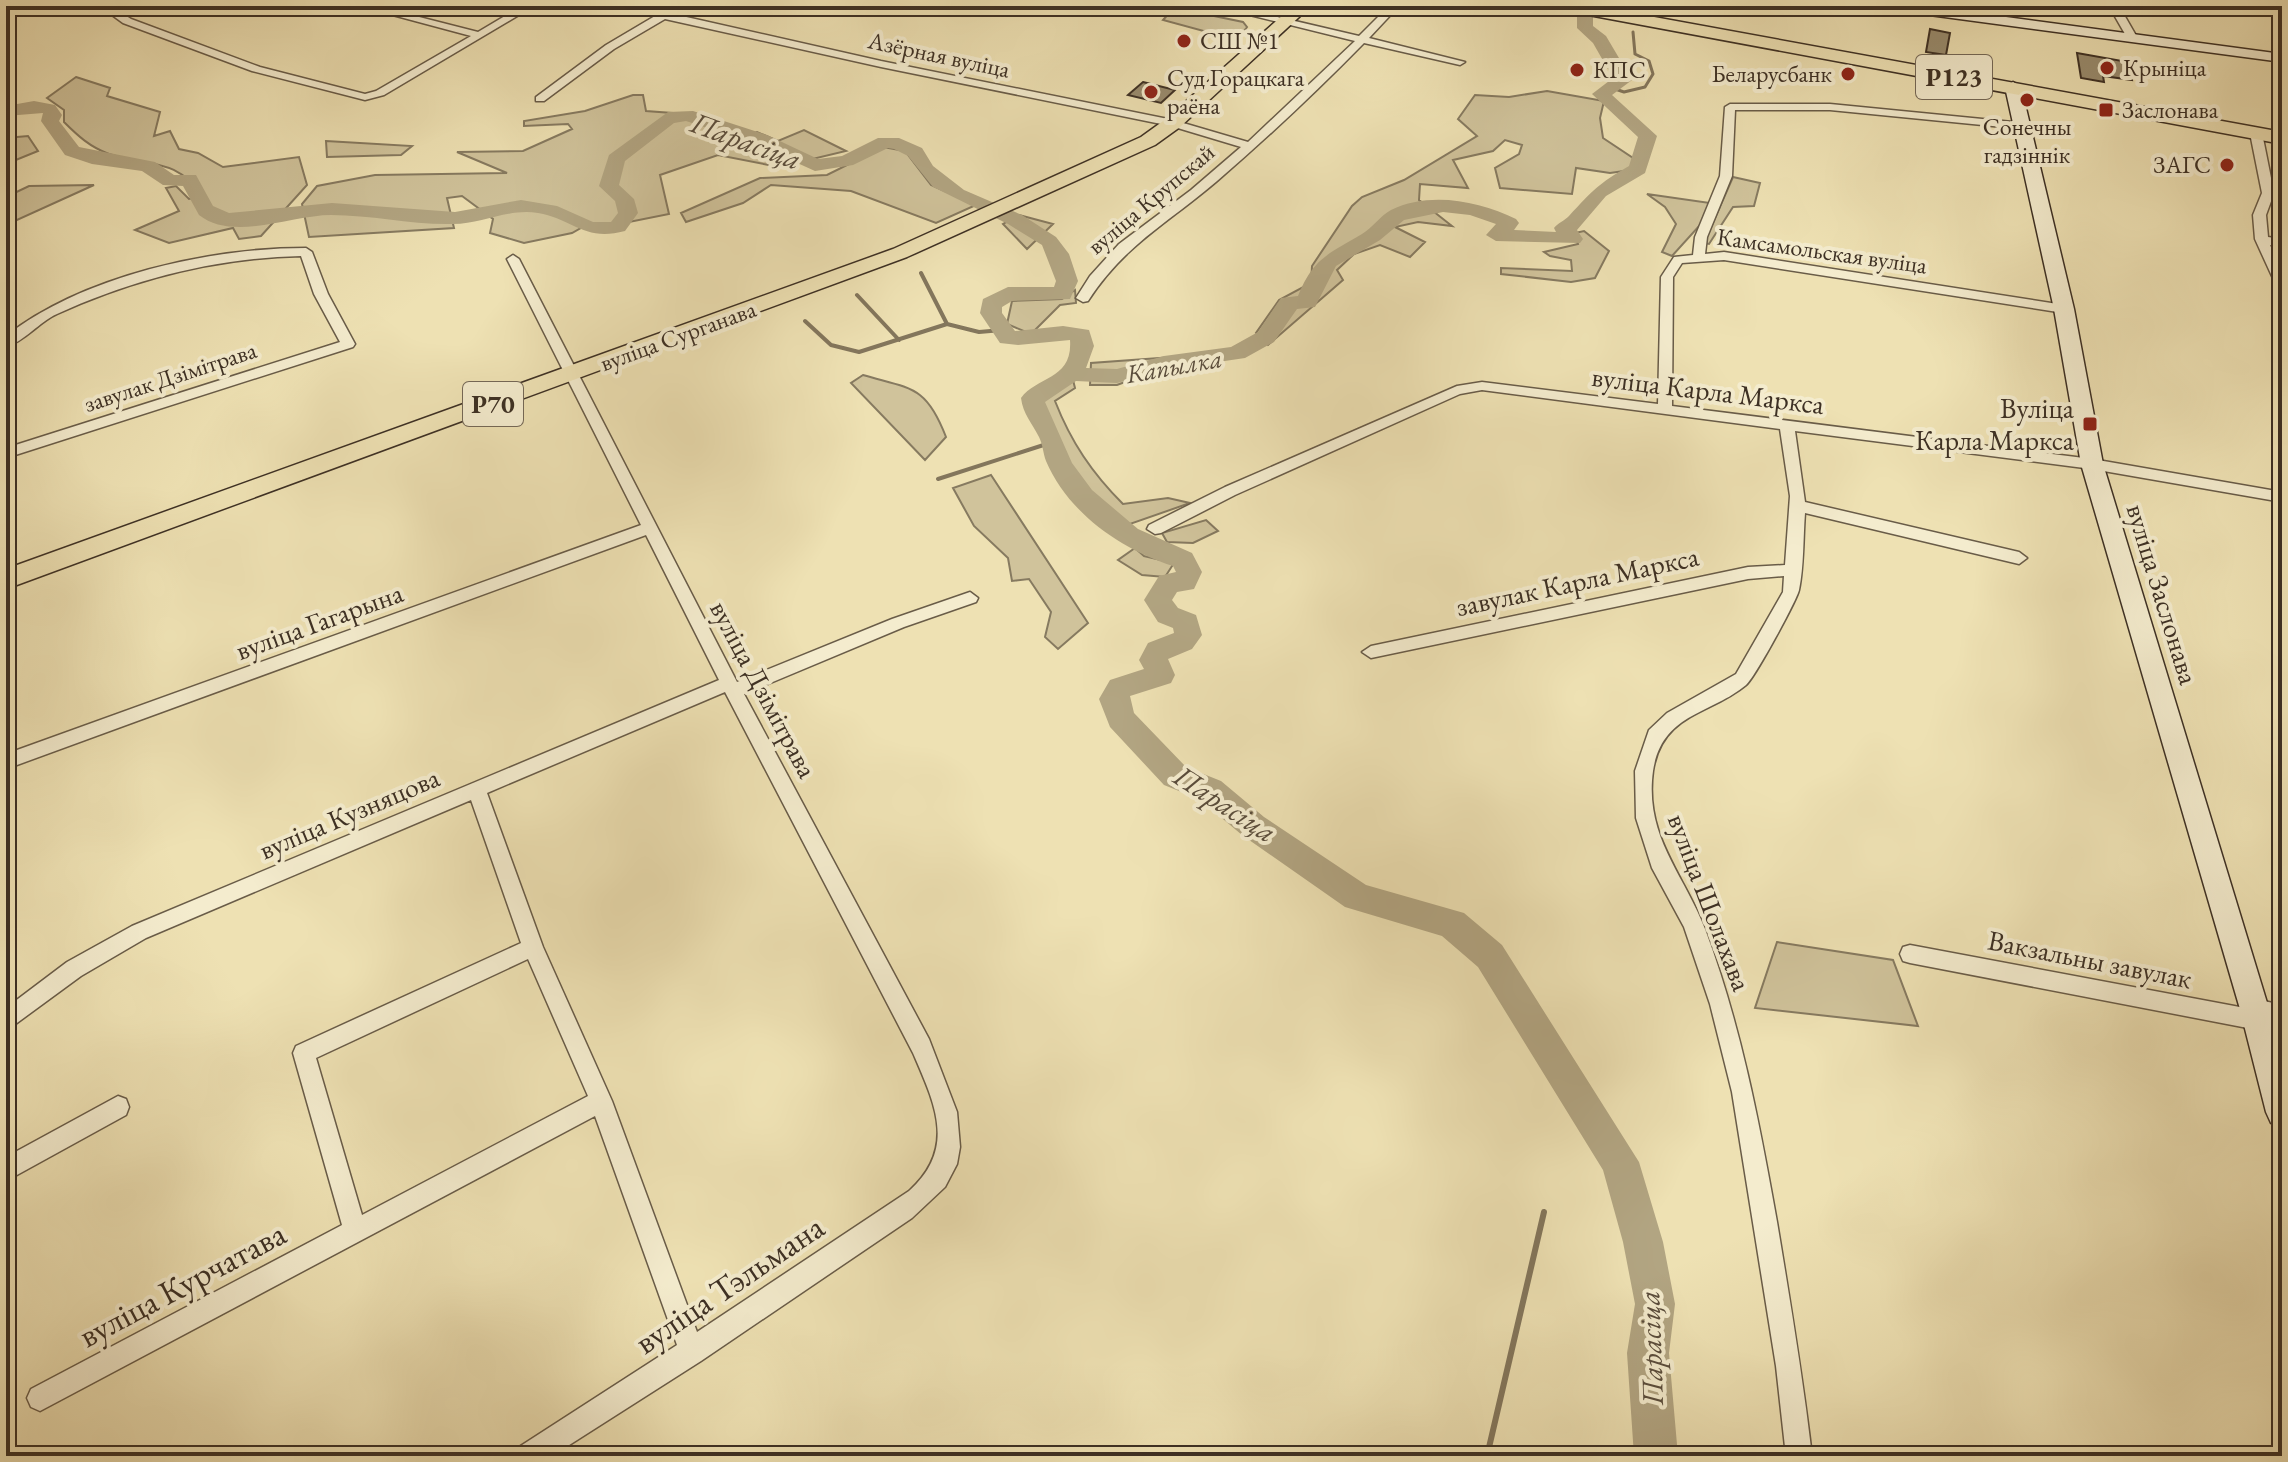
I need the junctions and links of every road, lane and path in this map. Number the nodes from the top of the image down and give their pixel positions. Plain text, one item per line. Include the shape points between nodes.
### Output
1 (19, 6) edge
2 (101, 6) edge
3 (364, 6) edge
4 (529, 6) edge
5 (622, 6) edge
6 (680, 6) edge
7 (1218, 6) edge
8 (1303, 6) edge
9 (1394, 6) edge
10 (1568, 6) edge
11 (1892, 6) edge
12 (2114, 6) edge
13 (117, 7) edge
14 (6, 11) edge
15 (664, 16) junction
16 (1286, 21) junction
17 (479, 35) junction
18 (1363, 39) junction
19 (2133, 39) junction
20 (2282, 58) edge
21 (1460, 62) dead end
22 (2013, 87) junction
23 (540, 99) dead end
24 (1173, 123) junction
25 (2023, 126) junction
26 (2256, 133) junction
27 (2282, 138) edge
28 (1247, 145) junction
29 (2261, 239) junction
30 (2282, 243) edge
31 (1699, 257) junction
32 (513, 259) dead end
33 (2282, 285) edge
34 (1083, 298) dead end
35 (2064, 309) junction
36 (6, 343) edge
37 (573, 375) junction
38 (1665, 410) junction
39 (1787, 426) junction
40 (6, 453) edge
41 (2092, 464) junction
42 (2282, 497) edge
43 (1798, 506) junction
44 (649, 528) junction
45 (1155, 529) dead end
46 (2019, 558) dead end
47 (1795, 570) junction
48 (6, 579) edge
49 (970, 598) dead end
50 (1371, 652) dead end
51 (731, 687) junction
52 (6, 762) edge
53 (476, 789) junction
54 (533, 947) junction
55 (1910, 954) dead end
56 (2265, 1015) edge
57 (6, 1021) edge
58 (601, 1101) junction
59 (118, 1107) dead end
60 (2282, 1112) edge
61 (949, 1150) joint
62 (6, 1170) edge
63 (355, 1230) junction
64 (692, 1352) junction
65 (40, 1398) dead end
66 (528, 1456) edge
67 (1799, 1456) edge

1 - 14 street
2 - 13 street
3 - 17 street
4 - 17 street
5 - 15 street, Азёрная вуліца
6 - 15 street
7 - 16 street
8 - 16 main road, вуліца Сурганава / Р70
9 - 18 street, вуліца Крупскай
10 - 22 main road, Р123
11 - 19 street
12 - 19 street
13 - 17 street via 115,13 127,21 256,69 365,97
15 - 23 street via 610,47
15 - 24 street, Азёрная вуліца
16 - 18 street
16 - 24 main road, вуліца Сурганава / Р70
18 - 21 street
18 - 28 street, вуліца Крупскай
19 - 20 street
22 - 25 street, вуліца Заслонава
22 - 26 main road, Р123
24 - 28 street, Азёрная вуліца
24 - 37 main road, вуліца Сурганава / Р70 via 1148,141 900,253
25 - 31 street via 1830,107 1730,107 1724,185 1697,246
25 - 35 street, вуліца Заслонава
26 - 27 main road, Р123
26 - 29 street via 2268,193 2259,204
28 - 34 street, вуліца Крупскай via 1102,265
29 - 30 street
29 - 33 street
31 - 35 street, Камсамольская вуліца via 1761,261
31 - 38 street, Камсамольская вуліца via 1678,260 1667,277
32 - 37 street, вуліца Дзімітрава
35 - 41 street, вуліца Заслонава
36 - 40 street, завулак Дзімітрава via 50,311 131,282 201,265 306,252 348,344
37 - 44 street, вуліца Дзімітрава
37 - 48 main road, вуліца Сурганава / Р70
38 - 39 street, вуліца Карла Маркса
38 - 45 street, вуліца Карла Маркса via 1482,386 1457,390
39 - 41 street, вуліца Карла Маркса
39 - 43 street, вуліца Шолахава
41 - 42 street, вуліца Карла Маркса
41 - 56 street, вуліца Заслонава
43 - 46 street
43 - 47 street, вуліца Шолахава
44 - 51 street, вуліца Дзімітрава
44 - 52 street, вуліца Гагарына
47 - 50 street, завулак Карла Маркса via 1748,573
47 - 67 street, вуліца Шолахава via 1791,592 1742,679 1673,718 1655,735 1644,771 1645,818 1662,868 1693,925 1743,1092
49 - 51 street, вуліца Кузняцова
51 - 53 street, вуліца Кузняцова
51 - 61 street, вуліца Дзімітрава via 921,1046 944,1098
53 - 54 street
53 - 57 street, вуліца Кузняцова via 139,932 74,969
54 - 58 street
54 - 63 street via 304,1053
55 - 56 street, Вакзальны завулак
56 - 60 street, вуліца Заслонава
58 - 63 street, вуліца Курчатава
58 - 64 street
59 - 62 street
61 - 64 street, вуліца Тэльмана via 938,1179 901,1209
63 - 65 street, вуліца Курчатава
64 - 66 street, вуліца Тэльмана

